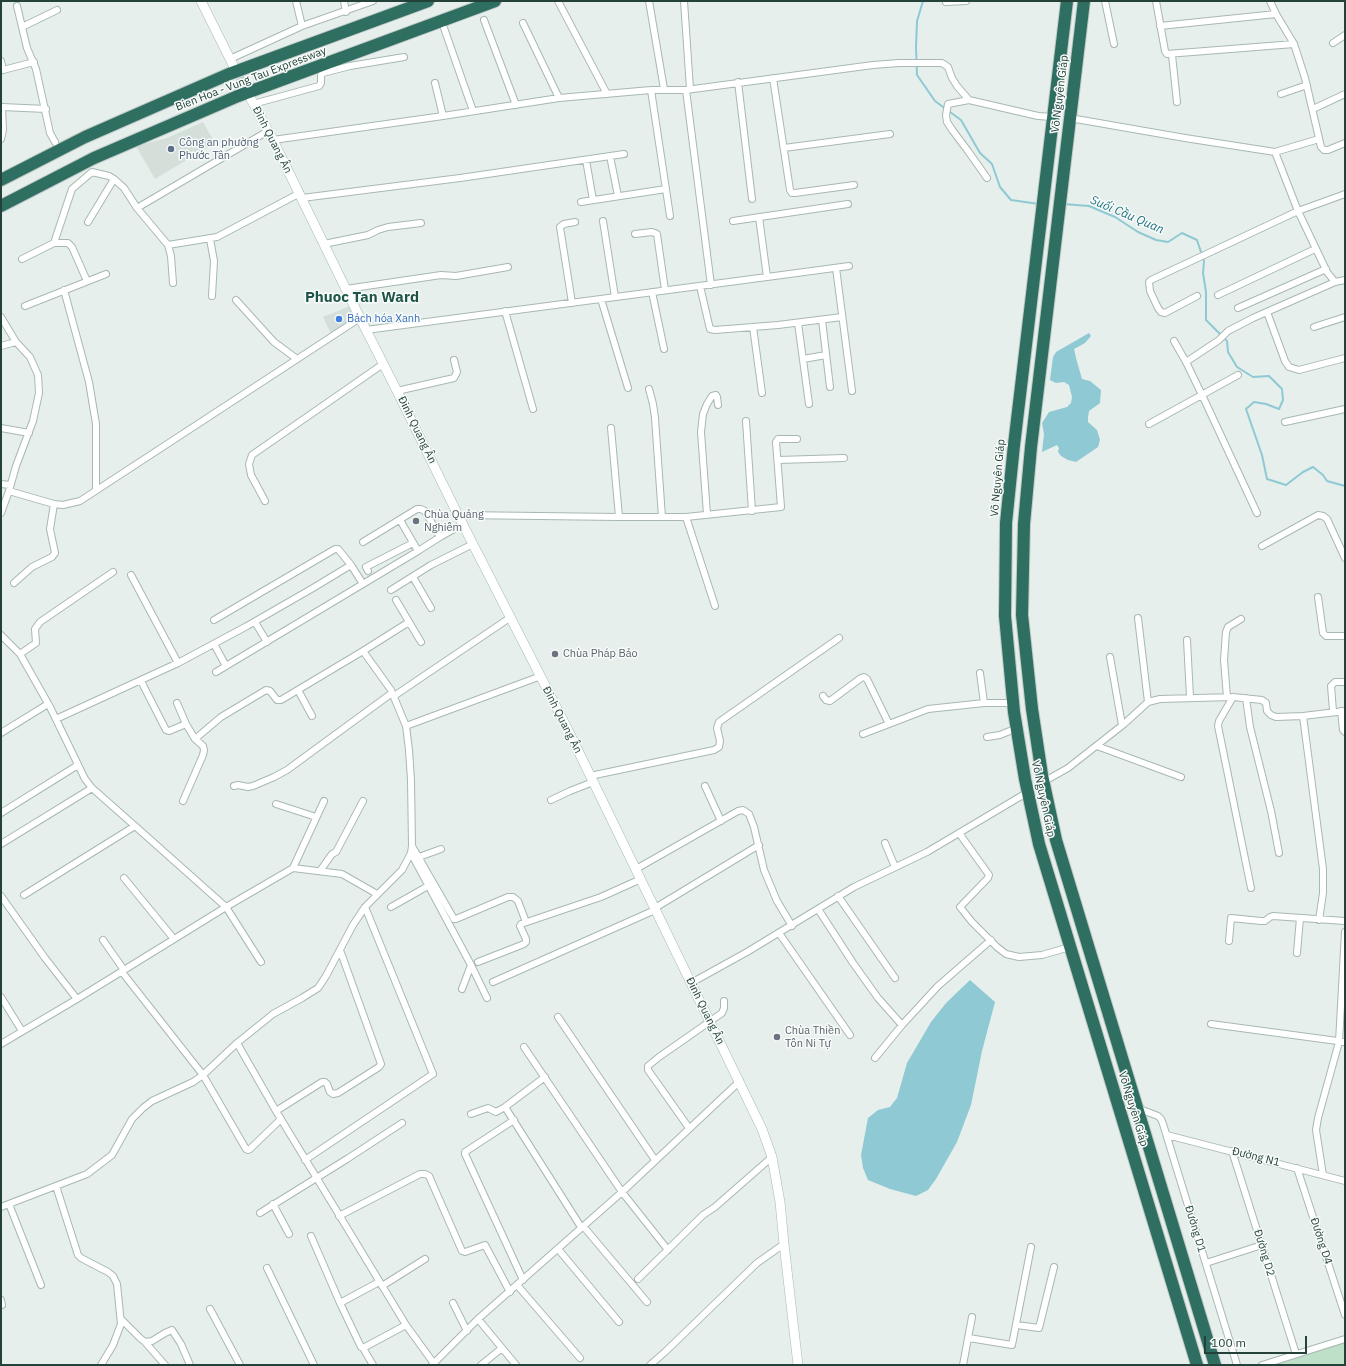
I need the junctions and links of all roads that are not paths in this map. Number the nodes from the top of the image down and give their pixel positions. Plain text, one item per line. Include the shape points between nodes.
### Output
1 (201, 1) edge
2 (296, 1) edge
3 (344, 1) edge
4 (373, 1) edge
5 (428, 1) edge
6 (495, 1) edge
7 (558, 1) edge
8 (649, 1) edge
9 (684, 1) edge
10 (966, 1) edge
11 (1067, 1) edge
12 (1084, 1) edge
13 (1105, 1) edge
14 (1156, 1) edge
15 (1270, 1) edge
16 (946, 2) dead end
17 (17, 6) dead end
18 (57, 10) dead end
19 (346, 12) junction
20 (1276, 14) junction
21 (484, 20) dead end
22 (523, 23) dead end
23 (302, 26) junction
24 (1160, 26) junction
25 (22, 27) junction
26 (444, 28) dead end
27 (1345, 35) edge
28 (1333, 43) dead end
29 (1114, 44) dead end
30 (1294, 44) junction
31 (1172, 55) junction
32 (404, 57) dead end
33 (1, 62) edge
34 (34, 62) junction
35 (231, 62) joint
36 (773, 78) junction
37 (738, 82) junction
38 (435, 83) dead end
39 (1307, 85) junction
40 (664, 89) junction
41 (651, 90) junction
42 (688, 90) junction
43 (608, 94) junction
44 (1281, 94) dead end
45 (1345, 94) edge
46 (559, 98) junction
47 (969, 100) junction
48 (252, 101) joint
49 (1177, 102) dead end
50 (516, 105) junction
51 (46, 109) junction
52 (1313, 109) junction
53 (473, 111) junction
54 (443, 116) junction
55 (1053, 117) junction
56 (1070, 118) junction
57 (268, 131) junction
58 (890, 134) dead end
59 (1, 139) edge
60 (1319, 139) junction
61 (273, 140) junction
62 (55, 142) dead end
63 (1345, 143) edge
64 (784, 148) junction
65 (1275, 152) junction
66 (624, 154) dead end
67 (610, 156) junction
68 (586, 160) junction
69 (987, 178) dead end
70 (114, 179) junction
71 (1, 180) edge
72 (854, 185) dead end
73 (666, 189) junction
74 (1345, 194) edge
75 (301, 196) junction
76 (618, 196) junction
77 (752, 199) dead end
78 (593, 200) junction
79 (581, 202) dead end
80 (848, 204) dead end
81 (1, 206) edge
82 (137, 208) junction
83 (1298, 211) junction
84 (670, 216) dead end
85 (759, 218) junction
86 (603, 221) dead end
87 (733, 221) dead end
88 (88, 222) dead end
89 (575, 222) dead end
90 (421, 223) dead end
91 (635, 234) dead end
92 (210, 239) junction
93 (54, 243) junction
94 (324, 244) junction
95 (168, 246) junction
96 (1315, 249) junction
97 (22, 259) dead end
98 (849, 266) dead end
99 (508, 267) dead end
100 (836, 268) junction
101 (1326, 269) junction
102 (106, 274) dead end
103 (767, 277) junction
104 (1345, 280) edge
105 (88, 281) junction
106 (1335, 282) junction
107 (173, 283) dead end
108 (711, 285) junction
109 (700, 286) junction
110 (346, 289) junction
111 (64, 290) junction
112 (665, 290) junction
113 (652, 292) junction
114 (1218, 295) dead end
115 (212, 296) dead end
116 (1197, 296) dead end
117 (615, 297) junction
118 (601, 299) junction
119 (236, 300) dead end
120 (572, 303) junction
121 (25, 306) dead end
122 (1238, 308) dead end
123 (505, 311) junction
124 (1267, 312) junction
125 (1, 317) edge
126 (842, 317) junction
127 (1345, 317) edge
128 (360, 318) junction
129 (822, 320) junction
130 (798, 323) junction
131 (1314, 327) dead end
132 (752, 328) junction
133 (366, 330) junction
134 (1174, 341) dead end
135 (16, 342) junction
136 (1, 346) edge
137 (664, 348) dead end
138 (826, 355) junction
139 (297, 358) junction
140 (1345, 358) edge
141 (803, 359) junction
142 (454, 360) dead end
143 (1186, 362) junction
144 (383, 364) junction
145 (1238, 375) dead end
146 (830, 386) dead end
147 (628, 388) dead end
148 (649, 389) dead end
149 (398, 391) junction
150 (852, 391) dead end
151 (762, 393) dead end
152 (1201, 394) junction
153 (809, 404) dead end
154 (718, 406) dead end
155 (533, 409) dead end
156 (1345, 409) edge
157 (746, 421) dead end
158 (1285, 422) dead end
159 (1149, 424) dead end
160 (1, 428) edge
161 (611, 428) dead end
162 (29, 432) junction
163 (797, 439) dead end
164 (844, 458) dead end
165 (778, 460) junction
166 (1, 484) edge
167 (10, 488) junction
168 (96, 490) junction
169 (265, 501) dead end
170 (54, 504) junction
171 (752, 511) junction
172 (1, 513) edge
173 (1257, 513) dead end
174 (707, 514) junction
175 (458, 515) junction
176 (662, 516) junction
177 (619, 517) junction
178 (686, 517) junction
179 (400, 520) junction
180 (463, 524) junction
181 (440, 537) junction
182 (363, 542) dead end
183 (413, 543) junction
184 (473, 544) junction
185 (1262, 546) dead end
186 (418, 551) junction
187 (1345, 558) edge
188 (351, 565) junction
189 (368, 571) dead end
190 (113, 572) dead end
191 (131, 574) dead end
192 (413, 577) junction
193 (14, 583) dead end
194 (363, 584) junction
195 (391, 590) dead end
196 (1318, 597) dead end
197 (396, 600) dead end
198 (715, 606) dead end
199 (431, 608) dead end
200 (511, 617) junction
201 (1138, 618) dead end
202 (1241, 619) dead end
203 (214, 620) dead end
204 (255, 622) junction
205 (409, 622) junction
206 (1, 635) edge
207 (1345, 636) edge
208 (839, 638) dead end
209 (1187, 640) dead end
210 (267, 642) junction
211 (421, 642) dead end
212 (214, 644) junction
213 (363, 650) junction
214 (20, 654) junction
215 (1110, 657) dead end
216 (178, 663) junction
217 (226, 666) junction
218 (216, 672) dead end
219 (980, 673) dead end
220 (540, 676) junction
221 (141, 680) junction
222 (1345, 682) edge
223 (298, 690) junction
224 (393, 694) junction
225 (823, 696) dead end
226 (1190, 697) junction
227 (1230, 697) junction
228 (1246, 698) junction
229 (1148, 702) junction
230 (177, 703) dead end
231 (984, 703) junction
232 (1014, 703) junction
233 (48, 704) junction
234 (1333, 711) junction
235 (1343, 711) edge
236 (312, 716) dead end
237 (1303, 716) junction
238 (56, 719) junction
239 (186, 724) junction
240 (888, 724) junction
241 (1122, 725) junction
242 (406, 726) junction
243 (1017, 728) junction
244 (1345, 732) edge
245 (1, 733) edge
246 (862, 734) dead end
247 (987, 737) dead end
248 (195, 739) junction
249 (1097, 746) junction
250 (78, 765) junction
251 (1181, 777) dead end
252 (592, 779) junction
253 (1043, 782) junction
254 (234, 786) dead end
255 (705, 786) dead end
256 (92, 788) junction
257 (1028, 792) junction
258 (551, 800) dead end
259 (183, 801) dead end
260 (324, 801) dead end
261 (363, 801) dead end
262 (276, 804) dead end
263 (1, 814) edge
264 (316, 817) junction
265 (721, 821) junction
266 (135, 826) junction
267 (959, 833) junction
268 (885, 843) dead end
269 (1, 844) edge
270 (759, 845) junction
271 (412, 846) junction
272 (440, 849) dead end
273 (410, 853) junction
274 (1279, 853) dead end
275 (419, 857) junction
276 (895, 867) junction
277 (293, 868) junction
278 (636, 869) junction
279 (320, 871) junction
280 (124, 878) dead end
281 (640, 879) junction
282 (428, 886) junction
283 (1251, 888) dead end
284 (376, 894) junction
285 (24, 895) dead end
286 (1, 896) edge
287 (838, 896) junction
288 (226, 907) junction
289 (365, 907) junction
290 (391, 907) dead end
291 (655, 909) junction
292 (818, 909) junction
293 (1300, 918) junction
294 (1319, 920) junction
295 (1345, 921) edge
296 (526, 922) junction
297 (792, 926) junction
298 (1345, 932) edge
299 (779, 933) junction
300 (174, 939) junction
301 (103, 940) dead end
302 (991, 940) junction
303 (1229, 941) dead end
304 (1070, 947) junction
305 (340, 950) junction
306 (1297, 953) dead end
307 (261, 962) dead end
308 (478, 962) dead end
309 (471, 965) junction
310 (123, 971) junction
311 (895, 978) dead end
312 (493, 982) dead end
313 (691, 983) junction
314 (462, 989) dead end
315 (1, 997) edge
316 (487, 998) dead end
317 (77, 999) junction
318 (724, 1001) dead end
319 (558, 1017) dead end
320 (710, 1022) junction
321 (1211, 1024) dead end
322 (902, 1025) junction
323 (22, 1031) junction
324 (850, 1035) dead end
325 (1342, 1042) edge
326 (237, 1043) junction
327 (1, 1044) edge
328 (524, 1047) dead end
329 (875, 1058) dead end
330 (203, 1075) junction
331 (545, 1077) junction
332 (740, 1081) junction
333 (505, 1107) junction
334 (1137, 1108) junction
335 (276, 1111) junction
336 (471, 1114) dead end
337 (281, 1119) junction
338 (514, 1120) junction
339 (402, 1123) dead end
340 (689, 1128) junction
341 (1167, 1135) junction
342 (1232, 1151) junction
343 (772, 1157) junction
344 (305, 1160) junction
345 (655, 1160) junction
346 (1297, 1168) junction
347 (1322, 1175) junction
348 (317, 1178) junction
349 (1345, 1181) edge
350 (56, 1186) junction
351 (622, 1192) junction
352 (9, 1204) junction
353 (273, 1204) junction
354 (1, 1207) edge
355 (260, 1213) dead end
356 (339, 1216) junction
357 (582, 1227) junction
358 (289, 1234) dead end
359 (311, 1236) dead end
360 (784, 1244) junction
361 (1262, 1245) junction
362 (1031, 1247) dead end
363 (558, 1249) junction
364 (668, 1250) junction
365 (425, 1259) dead end
366 (1206, 1263) junction
367 (1054, 1267) dead end
368 (267, 1268) dead end
369 (638, 1279) dead end
370 (523, 1280) junction
371 (381, 1284) junction
372 (41, 1285) dead end
373 (517, 1285) junction
374 (510, 1292) junction
375 (646, 1302) dead end
376 (452, 1303) dead end
377 (340, 1304) junction
378 (210, 1309) dead end
379 (1345, 1315) edge
380 (972, 1317) dead end
381 (478, 1319) junction
382 (121, 1320) junction
383 (619, 1322) dead end
384 (406, 1325) junction
385 (1017, 1325) junction
386 (466, 1331) junction
387 (969, 1338) junction
388 (1345, 1339) edge
389 (145, 1342) junction
390 (363, 1348) junction
391 (502, 1348) junction
392 (1296, 1354) junction
393 (580, 1358) dead end
394 (101, 1365) edge
395 (165, 1365) edge
396 (190, 1365) edge
397 (240, 1365) edge
398 (314, 1365) edge
399 (373, 1365) edge
400 (433, 1365) edge
401 (481, 1365) edge
402 (516, 1365) edge
403 (650, 1365) edge
404 (798, 1365) edge
405 (963, 1365) edge
406 (1197, 1365) edge
407 (1215, 1365) edge
408 (1237, 1365) edge
409 (1262, 1365) edge

1 - 35 street
2 - 23 street
3 - 19 street
4 - 19 street
5 - 71 highway, Bien Hoa - Vung Tau Expressway via 229,74 85,137
6 - 81 highway, Bien Hoa - Vung Tau Expressway via 238,96 94,158
7 - 43 street
8 - 40 street
9 - 42 street
10 - 16 street
11 - 55 highway, Võ Nguyên Giáp
12 - 56 highway, Võ Nguyên Giáp
13 - 29 street
14 - 24 street
15 - 20 street
17 - 25 street
18 - 25 street
19 - 23 street
20 - 24 street
20 - 30 street
21 - 50 street
22 - 46 street
23 - 35 street
24 - 31 street via 1165,51
25 - 34 street via 27,48
26 - 53 street
27 - 28 street
30 - 31 street
30 - 39 street
31 - 49 street
32 - 48 street via 350,66 321,75 321,83 318,86
33 - 34 street via 3,70
34 - 51 street
36 - 37 street
36 - 47 street via 873,65 942,63 948,67 957,86
36 - 64 street
37 - 42 street
37 - 77 street
38 - 54 street
39 - 44 street
39 - 52 street
40 - 41 street
40 - 42 street
41 - 43 street
41 - 73 street
42 - 108 street
43 - 46 street
45 - 52 street
46 - 50 street
47 - 55 street
47 - 69 street via 948,104 947,122
48 - 57 street, Đinh Quang Ân
50 - 53 street
51 - 59 street via 2,107
51 - 62 street via 50,133
52 - 60 street
53 - 54 street
54 - 61 street
55 - 232 highway, Võ Nguyên Giáp via 1006,523 1005,616
56 - 65 street
56 - 253 highway, Võ Nguyên Giáp via 1024,524 1022,615
57 - 61 street, Đinh Quang Ân
57 - 82 street
58 - 64 street
60 - 63 street via 1324,150
60 - 65 street
61 - 75 street, Đinh Quang Ân
64 - 72 street via 790,190 795,194
65 - 83 street
66 - 67 street
67 - 68 street
67 - 76 street
68 - 75 street via 460,178
68 - 78 street
70 - 82 street via 124,188
70 - 88 street
70 - 93 street via 92,172 72,189
73 - 76 street
73 - 84 street
74 - 83 street
75 - 92 street
75 - 94 street, Đinh Quang Ân
76 - 78 street
78 - 79 street
80 - 85 street
82 - 95 street
83 - 96 street
83 - 116 street via 1149,282 1150,291 1161,312 1165,313
85 - 87 street
85 - 103 street
86 - 117 street
89 - 120 street via 560,227
90 - 94 street via 388,227 368,235
91 - 112 street via 657,234
92 - 95 street
92 - 115 street via 214,262
93 - 97 street
93 - 105 street via 68,243
94 - 110 street, Đinh Quang Ân
95 - 107 street
96 - 101 street
96 - 114 street
98 - 100 street
99 - 110 street
100 - 103 street
100 - 126 street
101 - 106 street
101 - 122 street
102 - 105 street
103 - 108 street
104 - 106 street
105 - 111 street
106 - 124 street
108 - 109 street
109 - 112 street
109 - 132 street via 710,329
110 - 128 street, Đinh Quang Ân
111 - 121 street
111 - 168 street via 94,410
112 - 113 street
113 - 117 street
113 - 137 street
117 - 118 street
118 - 120 street
118 - 147 street
119 - 139 street via 274,342
120 - 123 street
123 - 133 street
123 - 155 street
124 - 140 street via 1289,367 1299,370
124 - 143 street via 1228,331
125 - 135 street
126 - 129 street
126 - 150 street
127 - 131 street
128 - 133 street, Đinh Quang Ân
128 - 139 street
129 - 130 street
129 - 138 street
130 - 132 street
130 - 141 street
132 - 151 street
133 - 144 street, Đinh Quang Ân
134 - 143 street
135 - 136 street
135 - 162 street via 30,356 38,375 39,393
138 - 141 street
138 - 146 street
139 - 168 street
141 - 153 street
142 - 149 street via 457,372 454,378
143 - 152 street
144 - 149 street, Đinh Quang Ân
144 - 169 street via 252,455 249,464 251,475
145 - 152 street
148 - 176 street via 655,418
149 - 175 street, Đinh Quang Ân
152 - 159 street
152 - 173 street
154 - 174 street via 716,395 712,396 703,414
156 - 158 street
157 - 171 street
160 - 162 street
161 - 177 street
162 - 167 street
163 - 165 street via 776,440
164 - 165 street
165 - 171 street via 781,507
166 - 167 street
167 - 170 street
167 - 172 street
168 - 170 street via 80,501 63,505
170 - 193 street via 50,529 55,553 32,567
171 - 174 street
174 - 178 street
175 - 177 street
175 - 180 street, Đinh Quang Ân
176 - 177 street
176 - 178 street
178 - 198 street
179 - 181 street via 421,509 425,511
179 - 182 street
179 - 183 street
180 - 181 street
180 - 184 street, Đinh Quang Ân
181 - 186 street
183 - 186 street
183 - 189 street via 366,567
184 - 192 street
184 - 200 street, Đinh Quang Ân
185 - 187 street via 1318,515 1327,519
186 - 194 street
188 - 194 street
188 - 203 street via 338,550 332,549
188 - 204 street
190 - 214 street via 40,622 35,629 36,643
191 - 216 street
192 - 195 street
192 - 199 street
194 - 210 street
196 - 207 street via 1323,633 1326,636
197 - 205 street
200 - 220 street, Đinh Quang Ân
200 - 224 street
201 - 229 street
202 - 227 street via 1228,627 1226,632 1224,660
204 - 210 street
204 - 212 street
205 - 211 street
205 - 213 street
206 - 214 street
208 - 252 street via 719,722 717,728 720,741 714,750
209 - 226 street
210 - 217 street
212 - 216 street
212 - 217 street
213 - 223 street
213 - 224 street
214 - 233 street
215 - 241 street
216 - 221 street
217 - 218 street
219 - 231 street
220 - 242 street
220 - 252 street, Đinh Quang Ân
221 - 238 street
221 - 239 street via 166,730
222 - 234 street via 1332,683
223 - 236 street
223 - 248 street via 279,700 266,690 221,717
224 - 242 street
224 - 254 street via 274,778 253,786
225 - 240 street via 830,701 861,678 867,679
226 - 227 street
226 - 229 street
227 - 228 street
227 - 283 street via 1218,726
228 - 237 street via 1265,701 1267,711 1276,717
228 - 274 street via 1250,727
229 - 241 street
230 - 239 street
231 - 232 street
231 - 240 street via 928,709
232 - 243 highway, Võ Nguyên Giáp
233 - 238 street
233 - 245 street
234 - 235 street
234 - 237 street
235 - 244 street
237 - 294 street via 1323,869
238 - 250 street
239 - 248 street
240 - 246 street
241 - 249 street
242 - 271 street via 411,780
243 - 247 street
243 - 257 highway, Võ Nguyên Giáp
248 - 259 street via 204,750
249 - 251 street
249 - 253 street via 1068,768
250 - 256 street
250 - 263 street
252 - 258 street
252 - 278 street, Đinh Quang Ân
253 - 334 highway, Võ Nguyên Giáp via 1056,840
255 - 265 street
256 - 266 street
256 - 269 street
257 - 267 street
257 - 304 highway, Võ Nguyên Giáp via 1039,844
260 - 264 street
261 - 279 street via 336,852
262 - 264 street
264 - 277 street
265 - 270 street via 744,810 749,814
265 - 278 street
266 - 285 street
266 - 288 street
267 - 276 street
267 - 302 street via 989,874 960,907
268 - 276 street
270 - 291 street
270 - 297 street via 764,870
271 - 273 street
271 - 275 street
272 - 275 street
273 - 282 street
273 - 284 street via 402,870
275 - 296 street via 454,919 508,897 514,897
276 - 287 street
277 - 279 street
277 - 288 street
278 - 281 street, Đinh Quang Ân
279 - 284 street via 342,874
280 - 300 street
281 - 291 street, Đinh Quang Ân
281 - 296 street via 601,897
282 - 290 street
282 - 309 street
284 - 289 street
286 - 317 street
287 - 292 street
287 - 311 street
288 - 300 street
288 - 307 street
289 - 305 street
289 - 344 street via 433,1074
291 - 312 street
291 - 313 street, Đinh Quang Ân
292 - 297 street
292 - 322 street via 878,998
293 - 294 street
293 - 303 street via 1273,916 1261,922 1231,918
293 - 306 street
294 - 295 street
296 - 308 street via 520,925 526,939 524,944
297 - 299 street
298 - 325 street
299 - 313 street
299 - 324 street
300 - 310 street
301 - 310 street
302 - 304 street via 1006,954 1019,957 1042,955
302 - 322 street via 938,986
304 - 406 highway, Võ Nguyên Giáp
305 - 326 street via 318,988 273,1014
305 - 335 street via 381,1064 338,1093 330,1092 327,1084 322,1082
309 - 314 street
309 - 316 street
310 - 317 street
310 - 330 street
313 - 320 street, Đinh Quang Ân
315 - 323 street
317 - 323 street
318 - 320 street via 724,1012
319 - 345 street
320 - 332 street, Đinh Quang Ân
320 - 340 street via 648,1066 648,1070
321 - 325 street
322 - 329 street
323 - 327 street
325 - 347 street via 1316,1130
326 - 330 street
326 - 335 street
328 - 331 street
330 - 337 street via 246,1149 250,1149
330 - 350 street via 152,1101 132,1119 112,1155 87,1174
331 - 333 street
331 - 351 street
332 - 340 street
332 - 343 street, Đinh Quang Ân
333 - 336 street via 496,1112 488,1108
333 - 338 street
334 - 341 street, Đường D1 via 1161,1119
334 - 407 highway, Võ Nguyên Giáp
335 - 337 street
337 - 344 street
338 - 357 street
338 - 370 street via 465,1154
339 - 348 street
340 - 345 street
341 - 342 street, Đường N1
341 - 366 street, Đường D1
342 - 346 street, Đường N1
342 - 361 street, Đường D2
343 - 360 street, Đinh Quang Ân
343 - 364 street via 703,1215
344 - 348 street
345 - 351 street
346 - 347 street, Đường N1
346 - 379 street, Đường D4
347 - 349 street, Đường N1
348 - 353 street
348 - 356 street
350 - 352 street
350 - 382 street via 78,1255 108,1272 117,1284
351 - 357 street
351 - 364 street
352 - 354 street
352 - 372 street
353 - 355 street
353 - 358 street
356 - 371 street
356 - 374 street via 420,1174 425,1174 429,1176 462,1251 485,1245
357 - 363 street
357 - 375 street
359 - 377 street
360 - 403 street via 757,1263
360 - 404 street, Đinh Quang Ân
361 - 366 street
361 - 392 street, Đường D2
362 - 385 street
363 - 370 street
363 - 383 street
364 - 369 street
365 - 371 street
366 - 408 street, Đường D1
367 - 385 street via 1039,1328
368 - 398 street
370 - 373 street
371 - 377 street
371 - 384 street
373 - 374 street
373 - 393 street
374 - 381 street
376 - 386 street
377 - 390 street via 360,1347
378 - 397 street
380 - 387 street
381 - 386 street
381 - 391 street
382 - 389 street
382 - 394 street via 113,1345
384 - 390 street
384 - 400 street
385 - 387 street via 1012,1345
386 - 400 street
387 - 405 street
388 - 392 street
389 - 395 street
389 - 396 street via 172,1330
390 - 399 street
391 - 401 street
391 - 402 street
392 - 409 street

